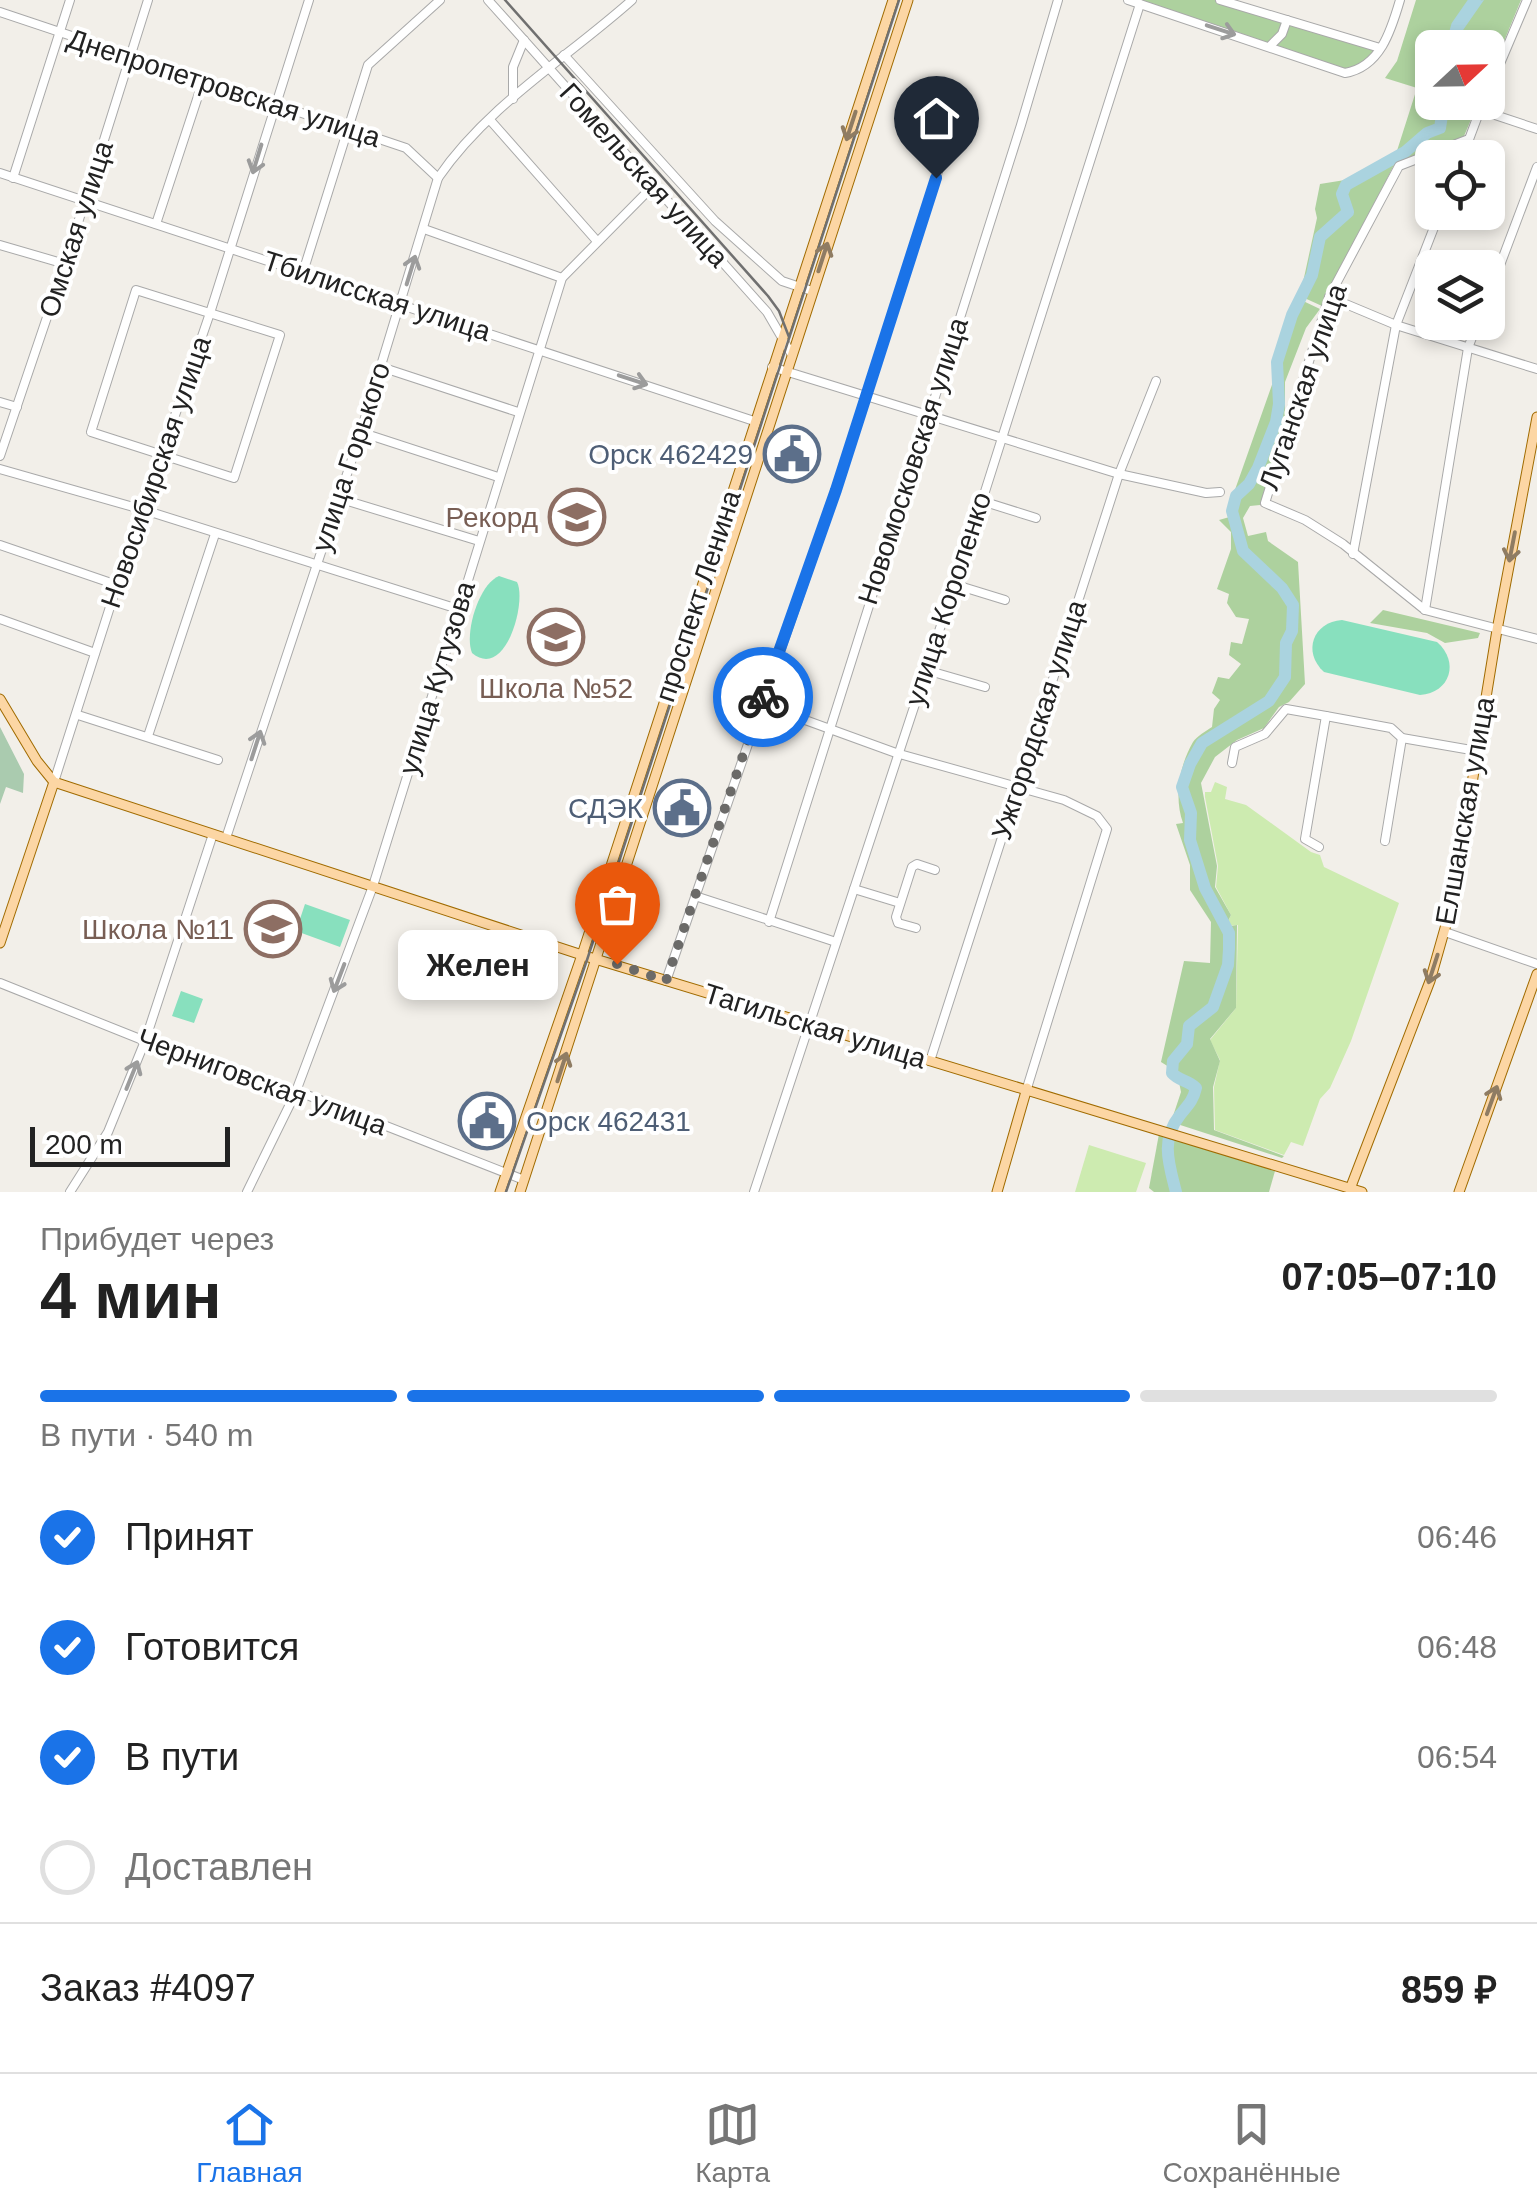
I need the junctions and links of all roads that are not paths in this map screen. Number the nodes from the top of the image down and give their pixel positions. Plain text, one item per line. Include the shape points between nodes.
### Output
1 (70, 0) edge
2 (148, 0) edge
3 (309, 0) edge
4 (440, 0) edge
5 (488, 0) edge
6 (632, 0) edge
7 (893, 0) edge
8 (908, 0) edge
9 (1058, 0) edge
10 (1128, 0) edge
11 (1220, 0) edge
12 (1400, 0) edge
13 (1527, 0) edge
14 (1140, 4) junction
15 (0, 12) edge
16 (1287, 20) junction
17 (61, 34) junction
18 (524, 40) junction
19 (1270, 46) junction
20 (1380, 48) junction
21 (1505, 52) edge
22 (130, 55) junction
23 (564, 55) junction
24 (548, 67) junction
25 (868, 76) junction
26 (204, 78) junction
27 (881, 80) junction
28 (513, 99) junction
29 (275, 102) junction
30 (959, 106) dead end
31 (1505, 116) edge
32 (490, 120) junction
33 (1476, 120) edge
34 (346, 128) junction
35 (1537, 129) edge
36 (1469, 139) joint
37 (1537, 167) edge
38 (0, 173) edge
39 (13, 178) junction
40 (438, 178) junction
41 (654, 186) junction
42 (85, 201) junction
43 (156, 224) junction
44 (424, 228) junction
45 (1433, 230) edge
46 (596, 240) junction
47 (0, 246) edge
48 (230, 249) junction
49 (1505, 252) edge
50 (66, 264) junction
51 (303, 272) junction
52 (562, 278) junction
53 (798, 286) junction
54 (812, 291) junction
55 (1329, 297) junction
56 (400, 304) junction
57 (210, 313) junction
58 (1396, 325) junction
59 (782, 334) junction
60 (1471, 340) edge
61 (1468, 348) junction
62 (540, 349) junction
63 (792, 355) junction
64 (772, 367) junction
65 (381, 368) junction
66 (1537, 369) edge
67 (786, 371) junction
68 (1156, 381) dead end
69 (864, 396) junction
70 (0, 402) edge
71 (17, 407) junction
72 (518, 412) junction
73 (928, 415) junction
74 (1537, 417) edge
75 (754, 420) junction
76 (360, 432) junction
77 (1000, 437) junction
78 (162, 455) junction
79 (0, 456) edge
80 (0, 469) edge
81 (1118, 474) junction
82 (498, 478) junction
83 (732, 490) junction
84 (1220, 492) dead end
85 (747, 495) junction
86 (338, 498) junction
87 (982, 500) junction
88 (144, 510) junction
89 (1036, 518) dead end
90 (215, 534) junction
91 (479, 541) junction
92 (0, 545) edge
93 (1353, 554) junction
94 (315, 565) junction
95 (953, 584) junction
96 (117, 585) junction
97 (1005, 600) dead end
98 (458, 609) junction
99 (1425, 610) junction
100 (0, 619) edge
101 (689, 622) junction
102 (704, 628) junction
103 (1497, 630) junction
104 (1537, 639) edge
105 (95, 653) junction
106 (926, 670) junction
107 (984, 687) dead end
108 (0, 699) edge
109 (761, 704) junction
110 (661, 710) junction
111 (78, 715) junction
112 (676, 715) junction
113 (1326, 716) junction
114 (828, 728) junction
115 (148, 736) junction
116 (1402, 738) junction
117 (650, 746) junction
118 (664, 751) junction
119 (1476, 751) junction
120 (896, 754) junction
121 (218, 760) dead end
122 (1232, 763) dead end
123 (54, 782) junction
124 (1016, 787) junction
125 (213, 834) junction
126 (226, 838) junction
127 (1385, 841) dead end
128 (1318, 848) dead end
129 (616, 851) junction
130 (631, 856) junction
131 (935, 870) dead end
132 (373, 886) junction
133 (854, 888) junction
134 (695, 896) junction
135 (900, 903) junction
136 (768, 922) junction
137 (916, 928) dead end
138 (1445, 932) junction
139 (0, 942) edge
140 (836, 942) junction
141 (582, 955) junction
142 (597, 958) junction
143 (1537, 964) edge
144 (1537, 974) edge
145 (666, 981) junction
146 (0, 983) edge
147 (808, 1023) junction
148 (145, 1041) junction
149 (930, 1061) junction
150 (1027, 1088) junction
151 (295, 1094) junction
152 (518, 1143) junction
153 (536, 1149) junction
154 (507, 1174) junction
155 (524, 1180) junction
156 (1350, 1190) edge
157 (70, 1192) edge
158 (247, 1192) edge
159 (500, 1192) edge
160 (520, 1192) edge
161 (754, 1192) edge
162 (996, 1192) edge
163 (1362, 1192) edge
164 (1459, 1192) edge

1 - 17 street
2 - 22 street, Омская улица
3 - 29 street, Новосибирская улица
4 - 34 street via 368,65
5 - 18 street, Гомельская улица
6 - 23 street, улица Горького
7 - 25 main road, проспект Ленина
8 - 27 main road, проспект Ленина
9 - 73 street, Новомосковская улица
10 - 14 street
11 - 16 street
12 - 20 street
13 - 21 street
14 -> 19 street
14 - 77 street, улица Короленко
15 - 17 street, Днепропетровская улица
16 - 19 street
16 - 20 street
17 - 22 street, Днепропетровская улица
17 - 39 street
18 - 24 street, Гомельская улица
18 - 28 street via 514,66
19 - 20 street via 1345,72 1373,62
22 - 26 street, Днепропетровская улица
22 - 42 street, Омская улица
23 - 24 street, улица Горького
23 - 53 street, Гомельская улица via 716,222 782,280
24 - 28 street, улица Горького
24 - 41 street, Гомельская улица
25 - 27 street
25 -> 53 main road, проспект Ленина
26 - 29 street, Днепропетровская улица
26 - 43 street
54 -> 27 main road, проспект Ленина
28 - 32 street, улица Горького
29 - 34 street, Днепропетровская улица
29 -> 48 street, Новосибирская улица
30 - 69 street
31 - 35 street
32 - 40 street, улица Горького
32 - 46 street
33 - 36 street
34 - 40 street, Днепропетровская улица via 406,148
34 - 51 street
36 - 55 street, Луганская улица via 1399,166
37 - 49 street
38 - 39 street, Тбилисская улица
39 - 42 street, Тбилисская улица
40 - 44 street, улица Горького
41 - 46 street, улица Кутузова
41 - 59 street, Гомельская улица
42 - 43 street, Тбилисская улица
42 - 50 street, Омская улица
43 - 48 street, Тбилисская улица
44 - 52 street
56 -> 44 street, улица Горького
45 - 58 street
46 - 52 street, улица Кутузова
47 - 50 street
48 - 51 street, Тбилисская улица
48 - 57 street, Новосибирская улица
50 - 71 street, Омская улица
51 - 56 street, Тбилисская улица
52 - 62 street, улица Кутузова
53 - 54 street, Гомельская улица
53 - 59 main road, проспект Ленина
54 - 63 main road, проспект Ленина
55 - 58 street
55 - 93 street, Луганская улица via 1265,503 1305,520
56 - 62 street, Тбилисская улица
56 - 65 street, улица Горького
57 - 78 street, Новосибирская улица
57 - 78 street via 280,335 234,478
57 - 78 street via 136,290 91,432
58 - 61 street
58 - 93 street
59 - 63 street, Гомельская улица
59 - 64 main road, проспект Ленина
60 - 61 street
61 - 66 street
61 - 99 street
62 - 72 street, улица Кутузова
62 -> 75 street, Тбилисская улица
63 - 67 main road, проспект Ленина
64 - 67 street
64 - 75 main road, проспект Ленина
65 - 72 street
65 - 76 street, улица Горького
67 - 69 street
67 - 85 main road, проспект Ленина
68 - 81 street, Ужгородская улица
69 - 73 street
69 - 109 street
70 - 71 street
71 - 79 street, Омская улица
72 - 82 street, улица Кутузова
73 - 77 street
73 - 114 street, Новомосковская улица
74 -> 103 main road, Елшанская улица
75 - 83 main road, проспект Ленина
76 - 82 street
76 - 86 street, улица Горького
77 - 81 street
77 - 87 street, улица Короленко
78 - 88 street, Новосибирская улица
80 - 88 street
81 - 84 street
81 - 124 street, Ужгородская улица
82 - 91 street, улица Кутузова
83 - 85 street
83 - 101 main road, проспект Ленина
85 - 102 main road, проспект Ленина
86 - 91 street
86 - 94 street, улица Горького
87 - 89 street
87 - 95 street, улица Короленко
88 - 90 street
88 - 96 street, Новосибирская улица
90 - 94 street
90 - 115 street
91 - 98 street, улица Кутузова
92 - 96 street
93 - 99 street
94 - 98 street
126 -> 94 street, улица Горького
95 - 97 street
95 - 106 street, улица Короленко
96 - 105 street, Новосибирская улица
98 - 132 street, улица Кутузова
99 - 103 street
100 - 105 street
101 - 102 street
101 - 110 main road, проспект Ленина
102 - 112 main road, проспект Ленина
103 - 104 street
103 - 119 main road, Елшанская улица
105 - 111 street, Новосибирская улица
106 - 107 street
106 - 120 street, улица Короленко
108 - 123 main road
109 - 114 street
109 - 134 street
110 - 112 street
110 - 117 main road, проспект Ленина
111 - 115 street
111 - 123 street, Новосибирская улица
112 - 118 main road, проспект Ленина
113 - 116 street via 1391,728
113 - 122 street via 1286,709 1265,734 1235,746
113 - 128 street via 1305,839
114 - 120 street
114 - 136 street, Новомосковская улица
115 - 121 street
116 - 119 street
116 - 127 street
117 - 118 street
117 - 129 main road, проспект Ленина
118 - 130 main road, проспект Ленина
119 - 138 main road, Елшанская улица
120 - 124 street
120 - 133 street, улица Короленко
123 - 125 main road, Тагильская улица
123 - 139 main road, Новосибирская улица
124 - 149 street, Ужгородская улица
124 - 150 street via 1064,800 1097,816 1107,829
125 - 126 main road, Тагильская улица
125 - 148 street
126 - 132 main road, Тагильская улица
129 - 130 street
129 - 141 main road, проспект Ленина
130 - 142 main road, проспект Ленина
131 - 135 street via 912,866
132 - 141 main road, Тагильская улица
132 -> 151 street, улица Кутузова
133 - 135 street
133 - 140 street, улица Короленко
134 - 136 street
134 - 145 street
135 - 137 street via 898,923
136 - 140 street
138 - 143 street
138 -> 156 main road, Елшанская улица
140 - 147 street, улица Короленко
141 - 142 main road, Тагильская улица
141 - 152 main road, проспект Ленина
142 - 145 main road, Тагильская улица
153 -> 142 main road, проспект Ленина
164 -> 144 main road
145 - 147 main road, Тагильская улица
146 - 148 street, Черниговская улица
147 - 149 main road, Тагильская улица
147 - 161 street, улица Короленко
148 - 151 street, Черниговская улица
157 -> 148 street via 108,1132
149 - 150 main road, Тагильская улица
150 - 156 main road, Тагильская улица
150 - 162 main road
151 - 154 street, Черниговская улица
151 - 158 street, улица Кутузова
152 - 153 street
152 - 154 main road, проспект Ленина
153 - 155 main road, проспект Ленина
154 - 155 street, Черниговская улица
154 - 159 main road, проспект Ленина
155 - 160 main road, проспект Ленина
156 - 163 main road, Тагильская улица

